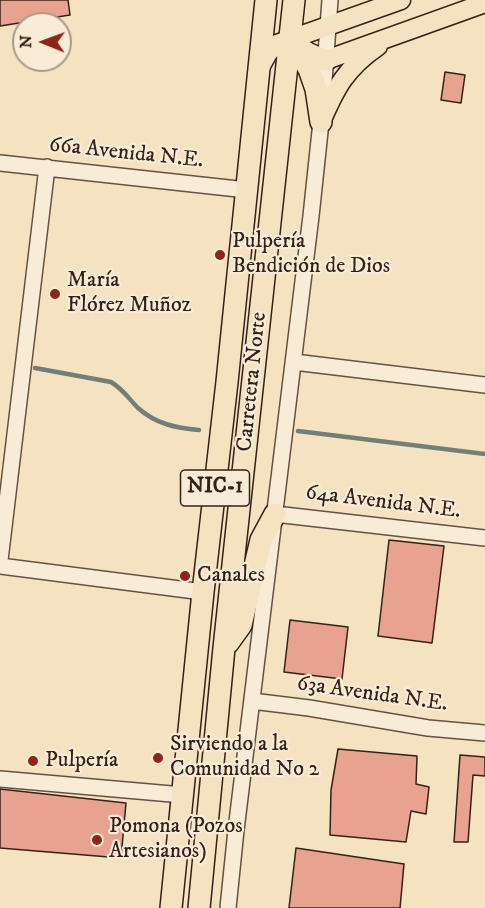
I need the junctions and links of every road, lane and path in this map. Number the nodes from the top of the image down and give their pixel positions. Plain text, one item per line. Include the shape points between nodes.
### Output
1 (266, 0) edge
2 (286, 0) edge
3 (294, 0) edge
4 (330, 0) edge
5 (401, 0) edge
6 (483, 2) edge
7 (328, 26) junction
8 (394, 36) junction
9 (290, 39) junction
10 (326, 60) junction
11 (259, 69) junction
12 (321, 123) junction
13 (0, 163) edge
14 (47, 167) junction
15 (247, 190) junction
16 (294, 362) junction
17 (485, 385) edge
18 (275, 513) junction
19 (485, 538) edge
20 (0, 560) edge
21 (0, 566) edge
22 (203, 592) junction
23 (224, 648) junction
24 (252, 701) junction
25 (485, 733) edge
26 (0, 779) edge
27 (183, 795) junction
28 (171, 908) edge
29 (199, 908) edge
30 (228, 908) edge

1 - 11 highway, Carretera Norte / NIC-1
2 - 9 highway
3 - 9 highway, Carretera Norte / NIC-1
4 - 7 street
5 - 7 main road
6 - 8 main road
7 - 9 main road
7 - 10 street
8 - 10 main road
8 - 12 main road via 352,67 339,84
9 - 10 highway via 311,56
9 - 11 main road via 268,53
9 - 12 highway via 309,69
9 - 23 highway, Carretera Norte / NIC-1
10 - 12 street
11 - 15 highway, Carretera Norte / NIC-1
12 - 16 street
13 - 14 street, 66a Avenida N.E.
14 - 15 street, 66a Avenida N.E.
14 - 20 street
15 - 22 highway, Carretera Norte / NIC-1
16 - 17 street
16 - 18 street
18 - 19 street, 64a Avenida N.E.
18 - 23 highway via 261,540 241,625
18 - 24 street
21 - 22 street
22 - 27 highway, Carretera Norte / NIC-1
23 - 29 highway, Carretera Norte / NIC-1
24 - 25 street, 63a Avenida N.E.
24 - 30 street
26 - 27 street
27 - 28 highway, Carretera Norte / NIC-1

